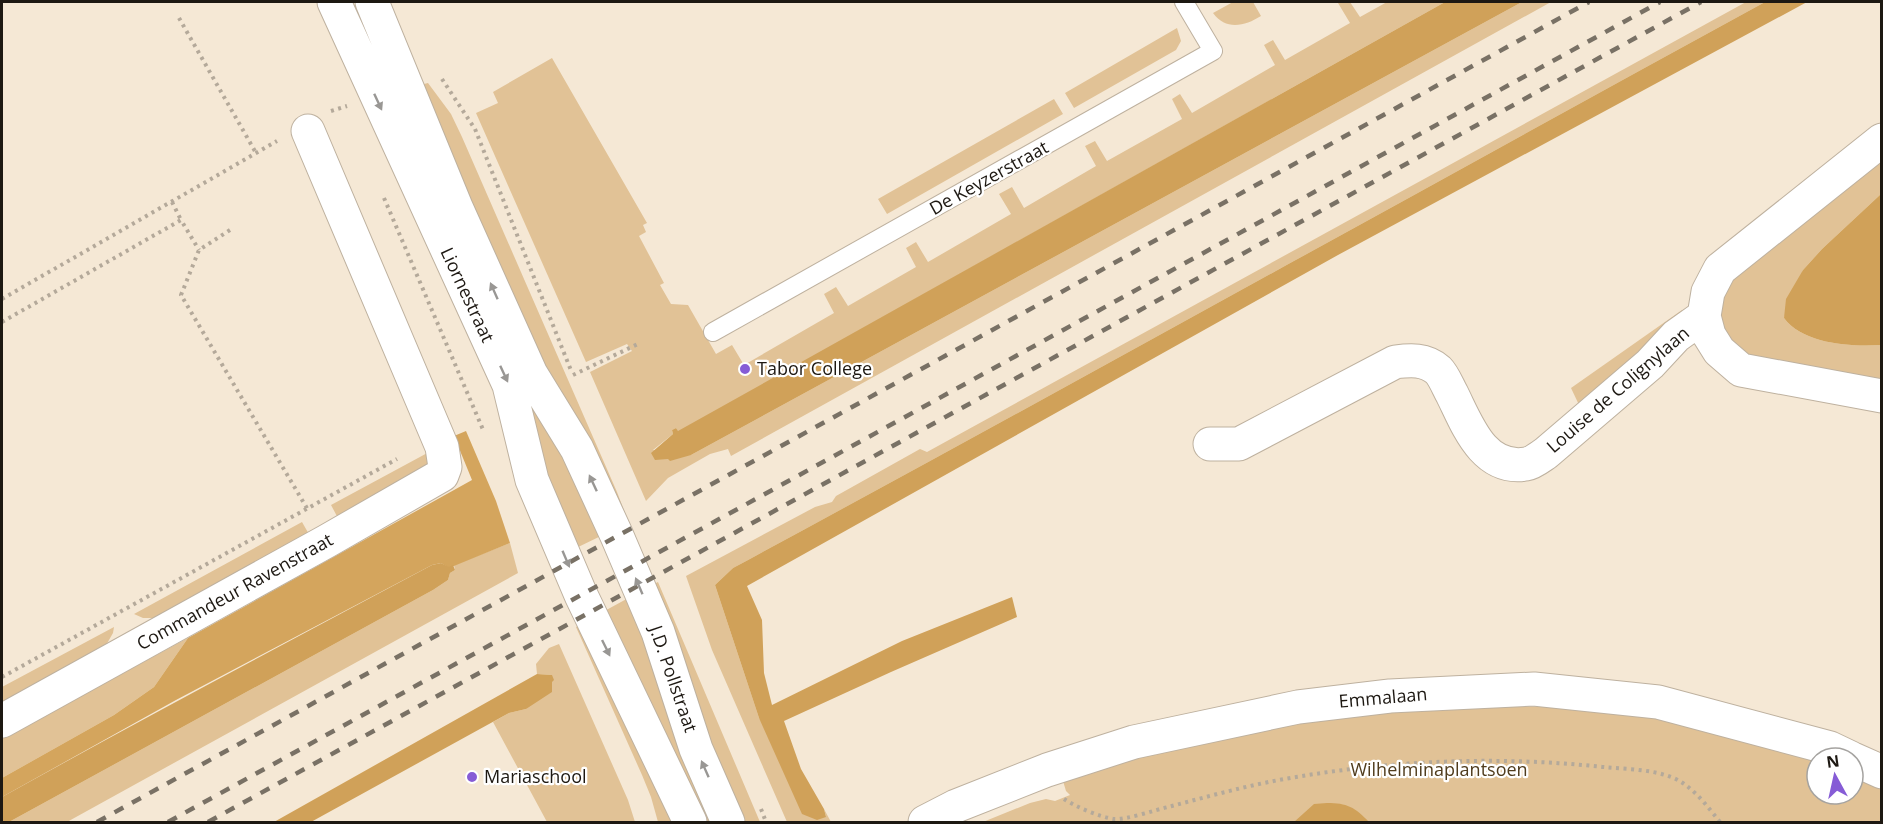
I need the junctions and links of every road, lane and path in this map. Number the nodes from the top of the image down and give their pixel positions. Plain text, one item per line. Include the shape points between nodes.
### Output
1 (333, 2) edge
2 (372, 2) edge
3 (1184, 2) edge
4 (178, 18) dead end
5 (350, 104) dead end
6 (306, 127) junction
7 (1881, 140) edge
8 (256, 153) junction
9 (172, 202) junction
10 (181, 220) junction
11 (230, 230) dead end
12 (199, 250) junction
13 (2, 298) edge
14 (1704, 316) junction
15 (2, 322) edge
16 (713, 332) dead end
17 (640, 344) dead end
18 (573, 375) dead end
19 (1881, 396) edge
20 (479, 419) dead end
21 (471, 422) dead end
22 (440, 442) junction
23 (1209, 444) dead end
24 (308, 510) junction
25 (617, 536) joint
26 (327, 541) junction
27 (2, 677) edge
28 (2, 721) edge
29 (1823, 746) edge
30 (1865, 765) edge
31 (1047, 770) junction
32 (1881, 772) edge
33 (690, 822) edge
34 (728, 822) edge
35 (926, 822) edge
36 (1720, 822) edge

1 -> 33 street, Liornestraat via 509,385 532,480 581,595
25 -> 2 street, Liornestraat via 577,448 531,374 456,207
3 - 16 lane, De Keyzerstraat via 1213,51
4 - 8 path
5 - 6 path
6 - 8 path
6 - 22 street
7 - 14 street via 1720,269 1708,292
8 - 9 path
9 - 10 path
9 - 13 path
10 - 12 path
10 - 15 path
11 - 12 path
12 - 24 path via 181,295
14 - 19 street via 1719,351 1741,370
14 - 23 street, Louise de Colignylaan via 1676,336 1650,364 1546,453 1527,464 1507,463 1489,456 1474,438 1440,371 1413,359 1395,362 1239,444
17 - 18 path
20 - 21 path
22 - 24 path
22 - 26 street, Commandeur Ravenstraat via 445,467 442,475
24 - 26 path
24 - 27 path
34 -> 25 street, J.D. Pollstraat via 696,749 658,632
26 - 28 street, Commandeur Ravenstraat
29 - 31 street, Emmalaan via 1658,702 1534,689 1390,696 1298,707 1134,742
30 - 32 street, Emmalaan
31 - 35 street, Emmalaan
31 - 36 path via 1065,800 1116,819 1241,788 1354,769 1469,759 1573,764 1671,777 1692,790

